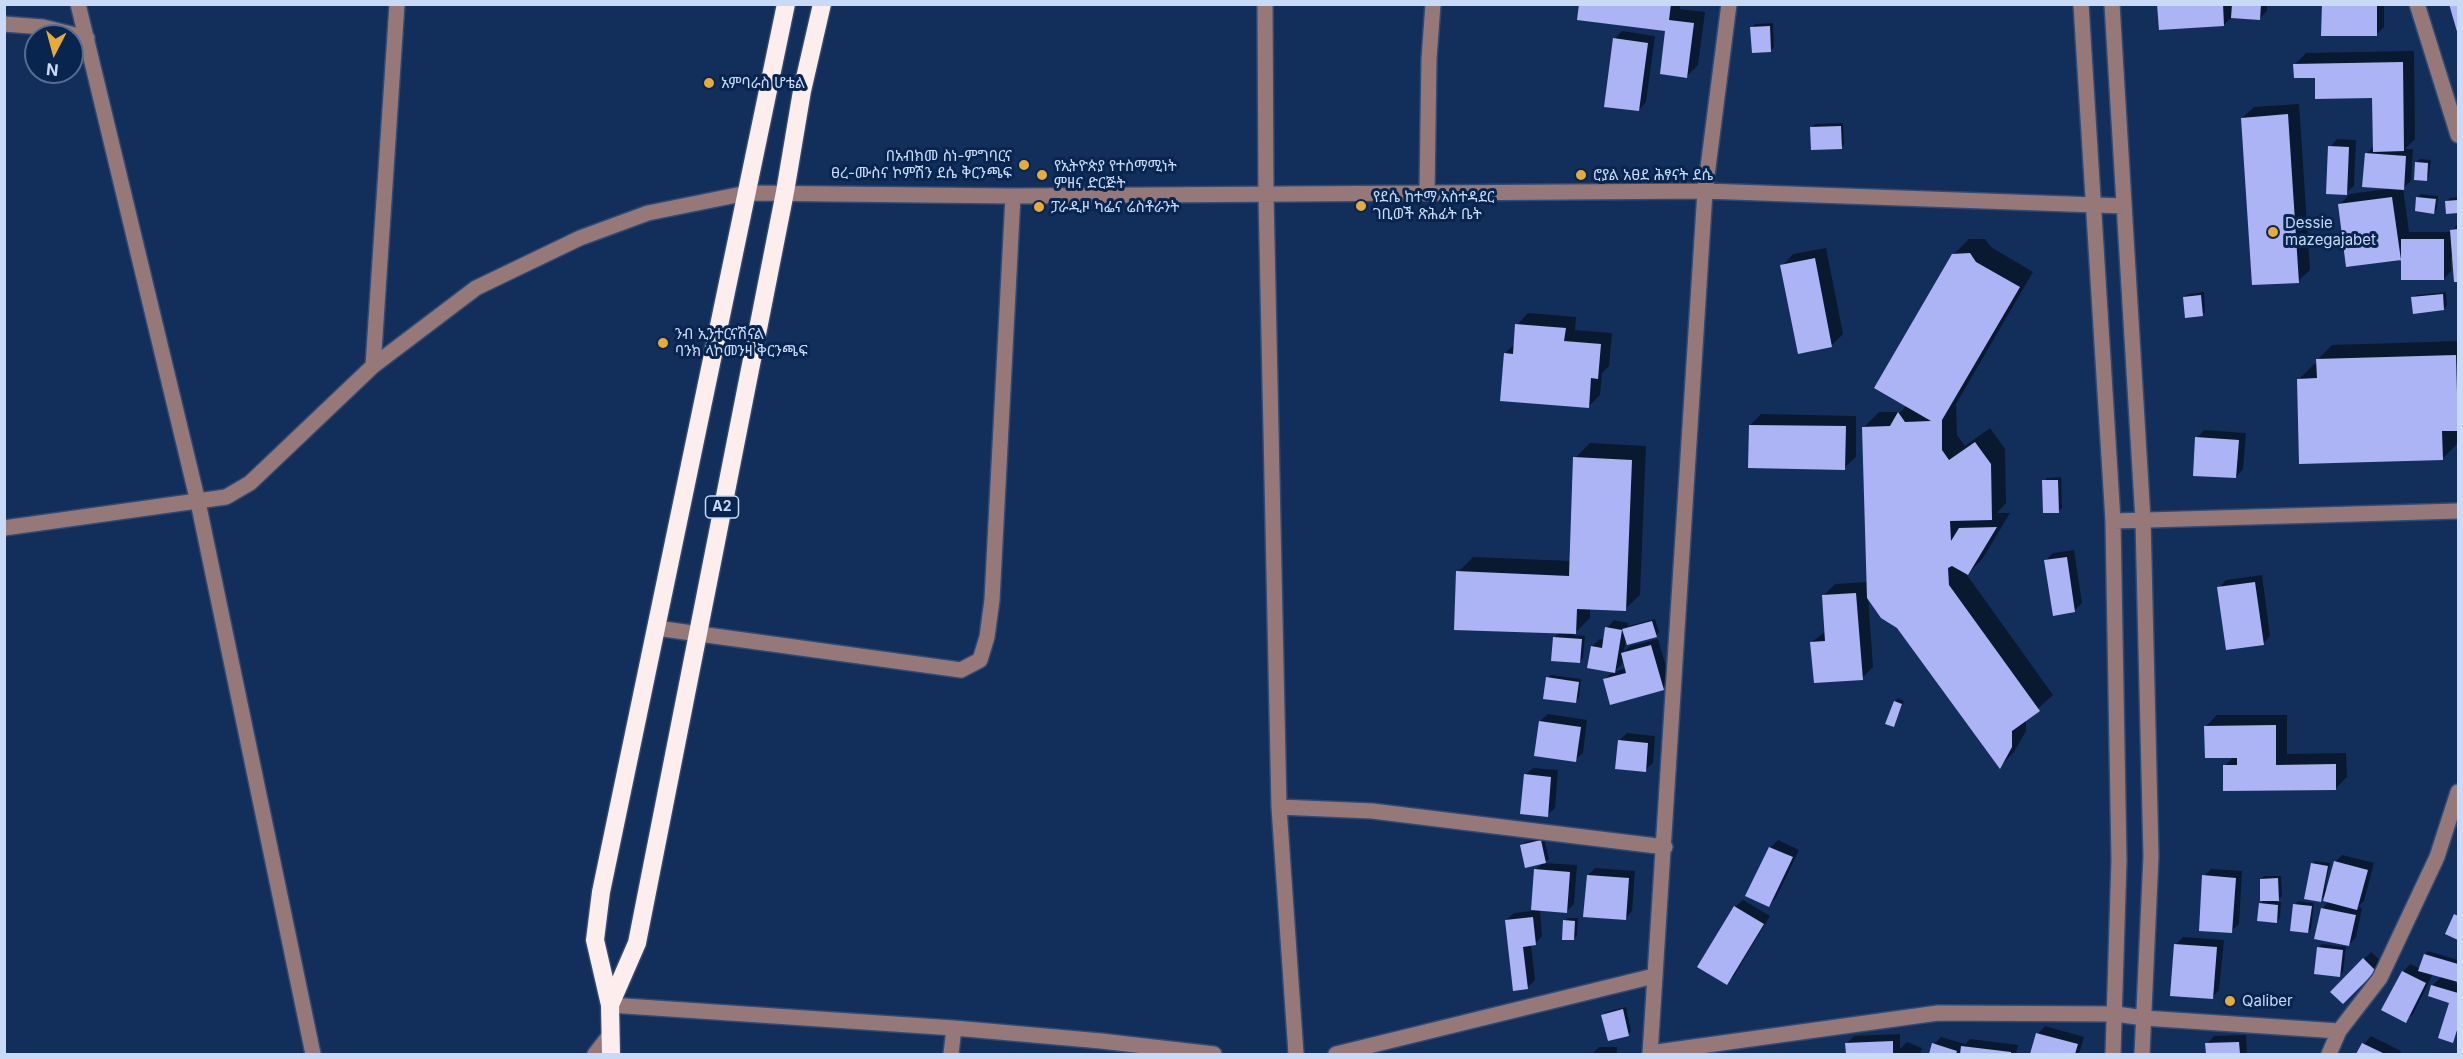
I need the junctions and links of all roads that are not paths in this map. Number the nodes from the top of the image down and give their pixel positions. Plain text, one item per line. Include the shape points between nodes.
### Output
1 (78, 4) edge
2 (397, 4) edge
3 (786, 4) edge
4 (822, 4) edge
5 (1265, 4) edge
6 (1433, 4) edge
7 (1729, 4) edge
8 (2081, 4) edge
9 (2112, 4) edge
10 (2417, 4) edge
11 (4, 24) edge
12 (87, 38) junction
13 (2458, 135) edge
14 (1705, 191) junction
15 (785, 192) junction
16 (1427, 192) junction
17 (747, 193) junction
18 (1266, 195) junction
19 (1013, 196) junction
20 (2124, 206) junction
21 (2093, 207) junction
22 (373, 366) junction
23 (198, 502) junction
24 (2458, 510) edge
25 (2143, 520) junction
26 (2113, 521) junction
27 (4, 528) edge
28 (656, 628) junction
29 (697, 632) junction
30 (2458, 792) edge
31 (1279, 807) junction
32 (1665, 847) junction
33 (1654, 976) junction
34 (610, 1005) junction
35 (2116, 1014) junction
36 (2144, 1018) junction
37 (954, 1028) junction
38 (2339, 1031) junction
39 (610, 1045) edge
40 (313, 1054) edge
41 (596, 1054) edge
42 (951, 1054) edge
43 (1214, 1054) edge
44 (1296, 1054) edge
45 (1336, 1054) edge
46 (1650, 1054) edge
47 (2113, 1054) edge
48 (2142, 1054) edge
49 (2329, 1054) edge

1 - 12 street
2 - 22 street
3 - 17 highway, A2
4 - 15 highway, A2
5 - 18 street
6 - 16 street
7 - 14 street
8 - 21 street
9 - 20 street
10 - 13 street
11 - 12 street via 43,27
12 - 23 street
14 - 16 street
14 - 21 street
14 - 32 street
15 - 17 street
15 - 19 street
15 - 29 highway, A2
16 - 18 street
17 - 22 street via 648,213 580,238 476,288
17 - 28 highway, A2
18 - 19 street
18 - 31 street
19 - 29 street via 992,600 980,660 961,670
20 - 21 street
20 - 25 street
21 - 26 street
22 - 23 street via 250,483 226,497
23 - 27 street
23 - 40 street
24 - 25 street
25 - 26 street
25 - 36 street via 2151,856
26 - 35 street via 2119,860
28 - 29 street
28 - 34 highway, A2 via 601,892 595,940
29 - 34 highway, A2 via 637,943
30 - 38 street via 2437,857 2380,978
31 - 32 street via 1372,811
31 - 44 street
32 - 33 street
33 - 45 street
33 - 46 street
34 - 37 street
34 - 39 highway, A2
35 - 36 street
35 - 46 street via 1938,1013
35 - 47 street
36 - 38 street
36 - 48 street
37 - 42 street
37 - 43 street
38 - 49 street
39 - 41 street

